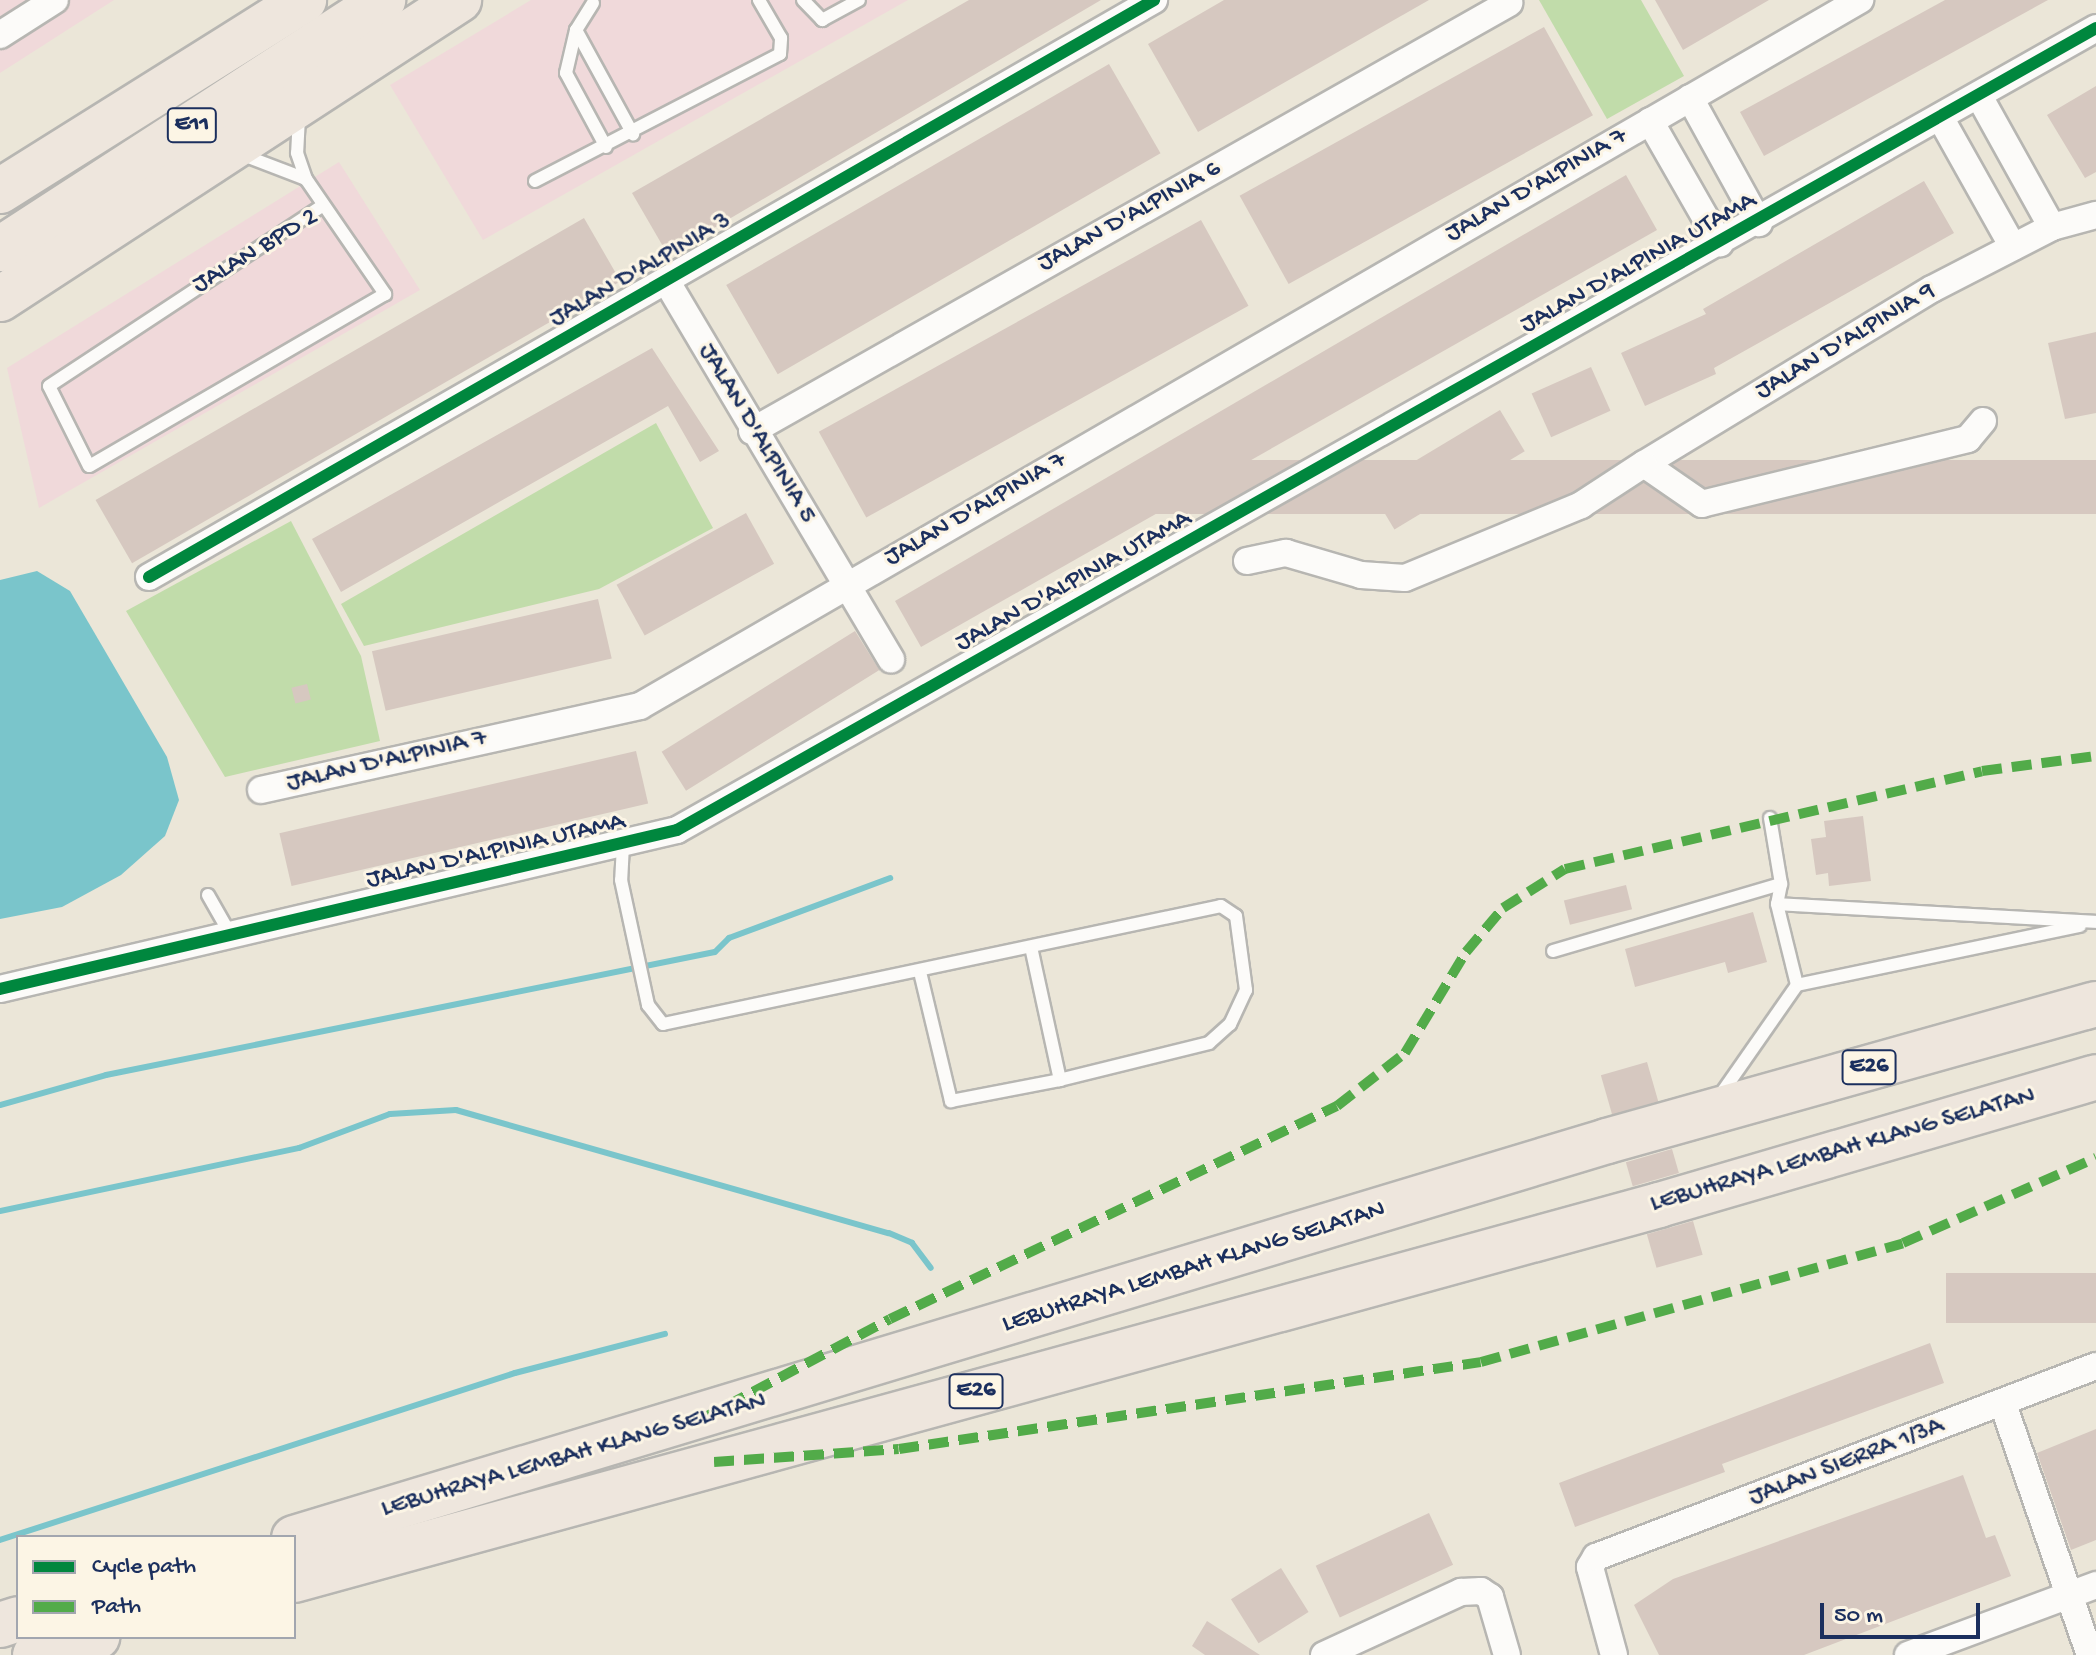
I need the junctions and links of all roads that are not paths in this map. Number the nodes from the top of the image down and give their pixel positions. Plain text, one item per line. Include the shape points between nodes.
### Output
1 (55, 0) edge
2 (304, 0) edge
3 (383, 0) edge
4 (459, 0) edge
5 (759, 0) edge
6 (803, 0) edge
7 (859, 0) edge
8 (1154, 0) edge
9 (1860, 0) edge
10 (594, 1) edge
11 (1509, 3) dead end
12 (2096, 28) edge
13 (576, 30) junction
14 (0, 35) edge
15 (1979, 96) junction
16 (1690, 98) junction
17 (305, 102) junction
18 (1940, 117) junction
19 (1650, 121) junction
20 (633, 134) junction
21 (606, 147) junction
22 (222, 156) junction
23 (1733, 176) junction
24 (306, 179) junction
25 (535, 181) dead end
26 (0, 191) edge
27 (1694, 197) junction
28 (322, 206) junction
29 (2096, 215) edge
30 (1759, 223) junction
31 (2052, 227) junction
32 (1720, 243) junction
33 (2013, 247) junction
34 (0, 249) edge
35 (667, 282) junction
36 (0, 299) edge
37 (1983, 421) dead end
38 (752, 431) junction
39 (1644, 464) junction
40 (1247, 561) dead end
41 (149, 577) dead end
42 (846, 586) junction
43 (891, 660) dead end
44 (261, 790) dead end
45 (1770, 818) dead end
46 (623, 845) junction
47 (1781, 884) junction
48 (208, 895) dead end
49 (1777, 904) junction
50 (2096, 923) edge
51 (232, 937) junction
52 (1031, 947) junction
53 (1553, 951) dead end
54 (920, 972) junction
55 (1797, 985) junction
56 (0, 989) edge
57 (2096, 1004) edge
58 (2096, 1077) edge
59 (1060, 1080) junction
60 (1708, 1112) junction
61 (2096, 1366) edge
62 (2003, 1404) junction
63 (296, 1537) edge
64 (296, 1579) edge
65 (2096, 1585) edge
66 (2070, 1595) junction
67 (90, 1639) edge
68 (35, 1655) edge
69 (1324, 1655) edge
70 (1507, 1655) edge
71 (1614, 1655) edge
72 (1908, 1655) edge
73 (2090, 1655) edge

1 - 14 street
2 - 26 highway, E11
3 - 34 highway, E11
4 - 17 highway
5 - 20 lane via 781,38 780,54
6 - 7 lane via 822,20
8 - 35 street, JALAN D'ALPINIA 3
9 - 16 street, JALAN D'ALPINIA 7
10 - 13 lane
11 - 38 street, JALAN D'ALPINIA 6
12 - 15 street, JALAN D'ALPINIA UTAMA
13 - 20 lane
13 - 21 lane via 566,73
15 - 18 street, JALAN D'ALPINIA UTAMA
15 - 31 street
16 - 19 street, JALAN D'ALPINIA 7
16 - 23 street
17 - 22 highway
17 - 24 lane via 297,153
18 - 30 street, JALAN D'ALPINIA UTAMA
18 - 33 street
19 - 27 street
19 - 42 street, JALAN D'ALPINIA 7
20 - 21 lane
21 - 25 lane
22 - 24 lane via 261,158
22 - 36 highway
23 - 27 street
23 - 30 street
24 - 28 lane
27 - 32 street
28 - 28 lane, JALAN BPD 2 via 49,386 89,466 385,294
29 - 31 street, JALAN D'ALPINIA 9
30 - 32 street, JALAN D'ALPINIA UTAMA
31 - 33 street, JALAN D'ALPINIA 9
32 - 46 street, JALAN D'ALPINIA UTAMA via 677,830
33 - 39 street, JALAN D'ALPINIA 9
35 - 38 street, JALAN D'ALPINIA 5
35 - 41 street, JALAN D'ALPINIA 3
37 - 39 street via 1968,439 1702,504
38 - 42 street, JALAN D'ALPINIA 5
39 - 40 street, JALAN D'ALPINIA 9 via 1554,517 1405,578 1361,575 1286,553
42 - 43 street, JALAN D'ALPINIA 5
42 - 44 street, JALAN D'ALPINIA 7 via 640,706
45 - 47 lane
46 - 51 street, JALAN D'ALPINIA UTAMA
46 - 54 lane via 621,880 648,1005 663,1024
47 - 49 lane
47 - 53 lane
48 - 51 lane
49 - 50 lane
49 - 55 lane
50 - 55 lane
51 - 56 street, JALAN D'ALPINIA UTAMA
52 - 54 lane
52 - 59 lane
52 - 59 lane via 1221,906 1236,916 1246,990 1230,1024 1209,1043
54 - 59 lane via 951,1101
55 - 60 lane
57 - 60 highway, LEBUHRAYA LEMBAH KLANG SELATAN / E26
58 - 64 highway, LEBUHRAYA LEMBAH KLANG SELATAN / E26 via 1659,1205
60 - 63 highway, LEBUHRAYA LEMBAH KLANG SELATAN / E26
61 - 62 street, JALAN SIERRA 1/3A
62 - 66 street
62 - 71 street, JALAN SIERRA 1/3A via 1596,1557 1590,1567
65 - 66 street
66 - 72 street
66 - 73 street
67 - 68 highway
69 - 70 street via 1461,1592 1481,1591 1490,1597

